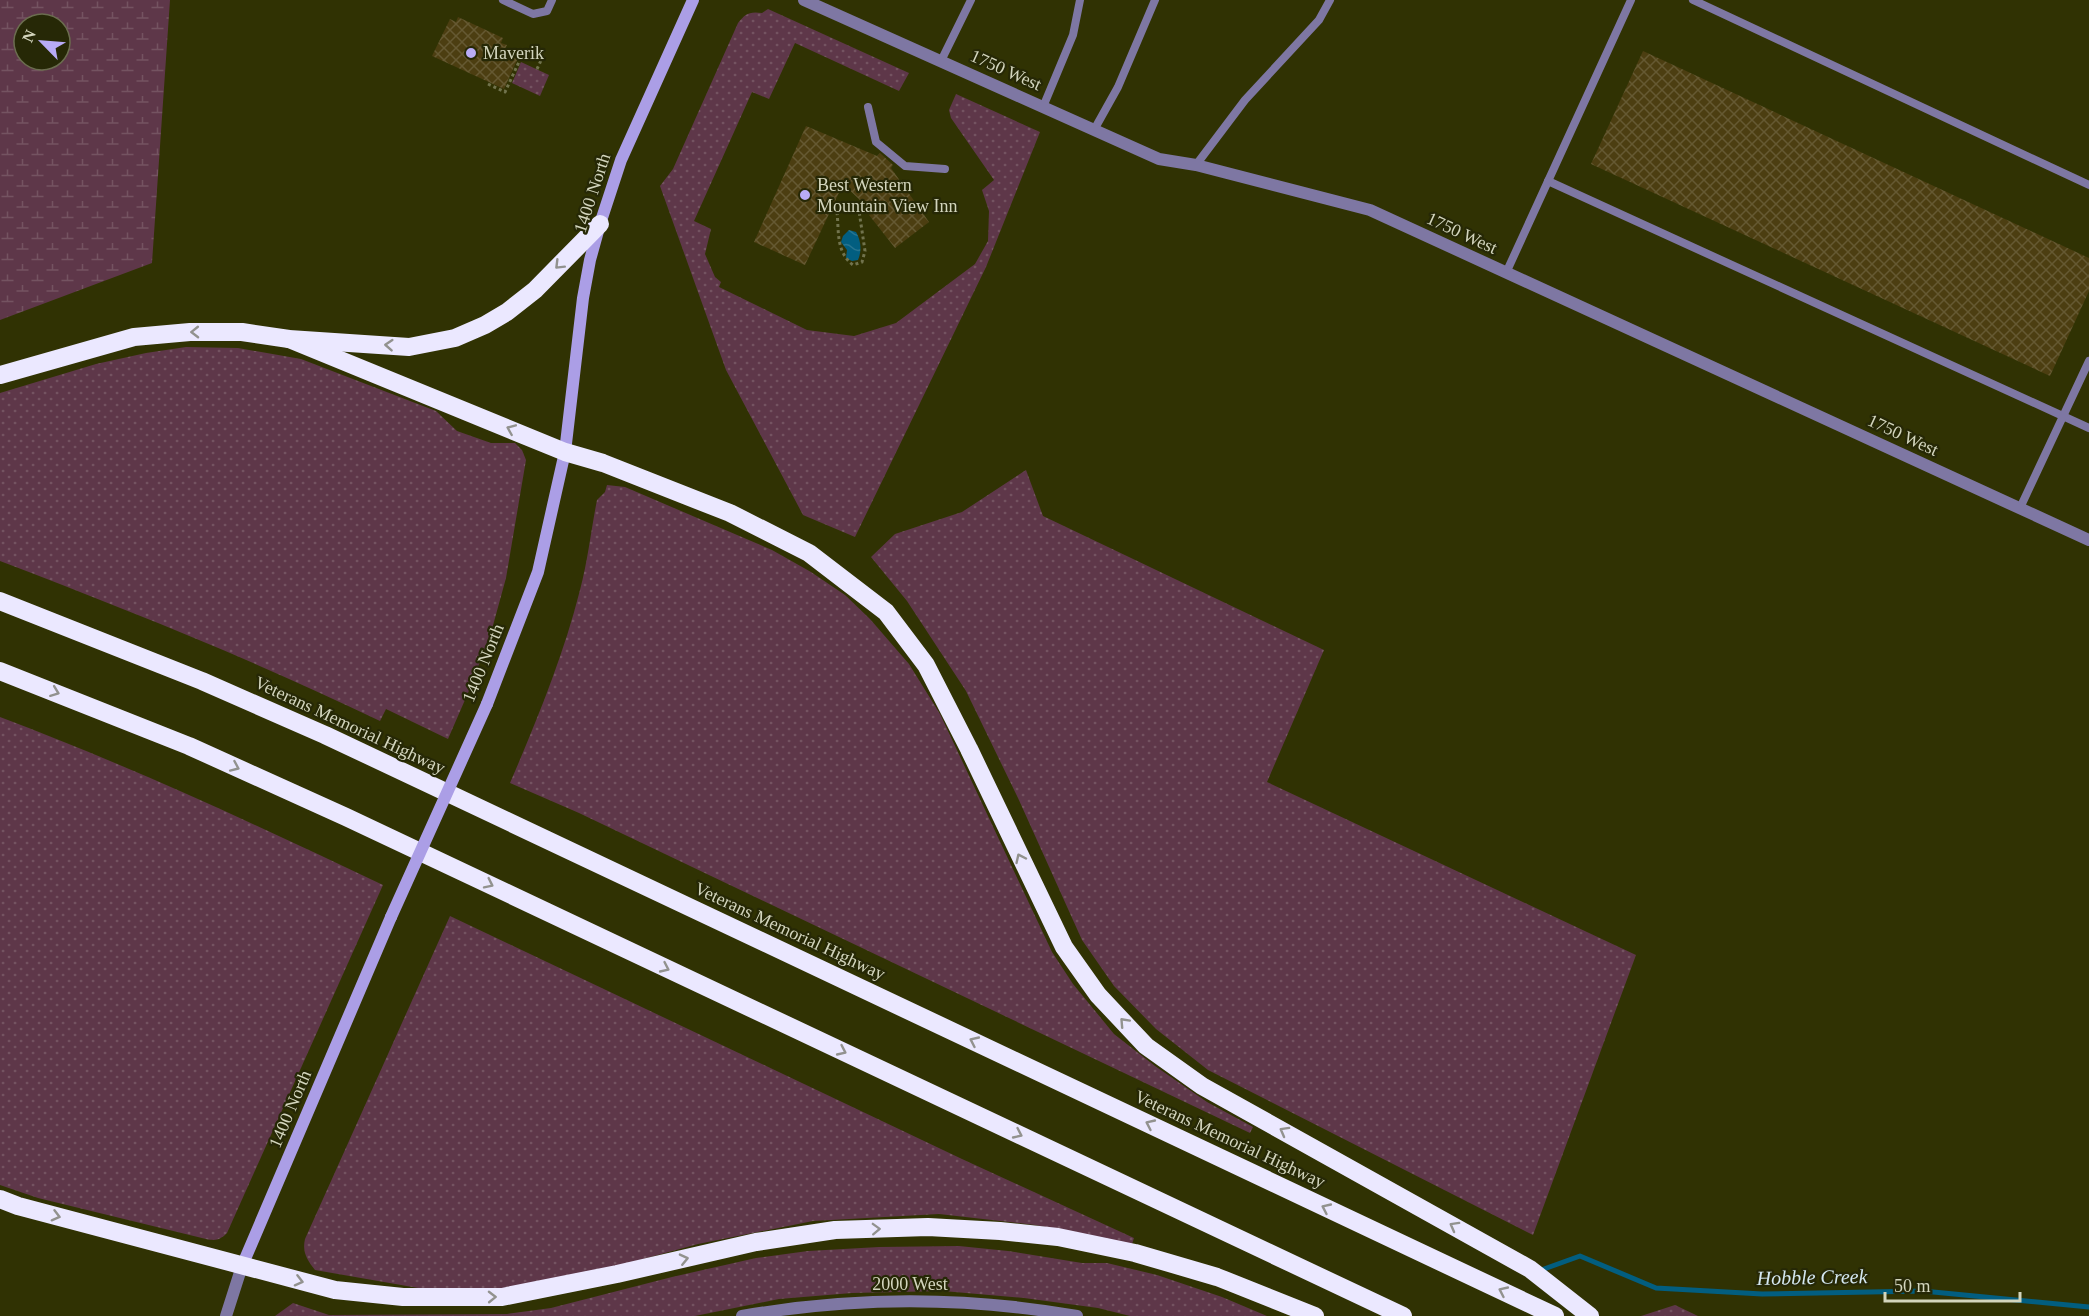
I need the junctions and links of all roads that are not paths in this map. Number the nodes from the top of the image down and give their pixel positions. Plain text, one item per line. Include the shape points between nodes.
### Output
1 (503, 0) edge
2 (552, 0) edge
3 (693, 0) edge
4 (804, 0) edge
5 (970, 0) edge
6 (1080, 0) edge
7 (1155, 0) edge
8 (1330, 0) edge
9 (1631, 0) edge
10 (1693, 0) edge
11 (941, 61) junction
12 (868, 107) dead end
13 (1043, 107) junction
14 (1094, 129) junction
15 (1196, 165) junction
16 (945, 169) dead end
17 (1548, 181) junction
18 (2089, 185) edge
19 (600, 224) junction
20 (1506, 273) junction
21 (289, 339) junction
22 (2089, 361) edge
23 (0, 375) edge
24 (2063, 416) junction
25 (2089, 428) edge
26 (565, 452) junction
27 (2020, 508) junction
28 (2089, 540) edge
29 (0, 601) edge
30 (0, 671) edge
31 (0, 1198) edge
32 (242, 1266) junction
33 (226, 1316) edge
34 (742, 1316) edge
35 (1077, 1316) edge
36 (1315, 1316) edge
37 (1403, 1316) edge
38 (1556, 1316) edge
39 (1590, 1316) edge

1 - 2 lane via 533,14 547,11
3 - 19 main road, 1400 North via 621,160
4 - 11 street, 1750 West
5 - 11 lane
6 - 13 lane via 1073,35
7 - 14 lane via 1118,87
8 - 15 lane via 1320,20 1245,100
9 - 17 lane
10 - 18 lane
11 - 13 street, 1750 West
12 - 16 lane via 876,142 905,166
13 - 14 street, 1750 West
14 - 15 street, 1750 West via 1159,159
15 - 20 street, 1750 West via 1370,210
17 - 20 lane
17 - 24 lane
19 -> 21 highway via 507,312 455,338 409,346
19 - 26 main road, 1400 North via 583,298
20 - 27 street, 1750 West
21 -> 23 highway via 242,332 134,337
26 -> 21 highway
22 - 24 lane
24 - 25 lane
24 - 27 lane
26 - 32 main road, 1400 North, bridge via 538,572 487,704
39 -> 26 highway via 1530,1269 1202,1086 1146,1046 1098,995 1064,947 926,665 886,612 809,553 740,518 612,466
27 - 28 street, 1750 West
38 -> 29 highway, Veterans Memorial Highway via 325,735 202,681
30 -> 37 highway via 189,747 346,817
31 -> 32 highway
32 - 33 street, 1400 North
32 -> 36 highway via 335,1290 403,1298 502,1297 756,1242 835,1230 928,1227 1058,1237 1135,1253 1217,1277
34 - 35 street, 2000 West via 834,1303 944,1300

